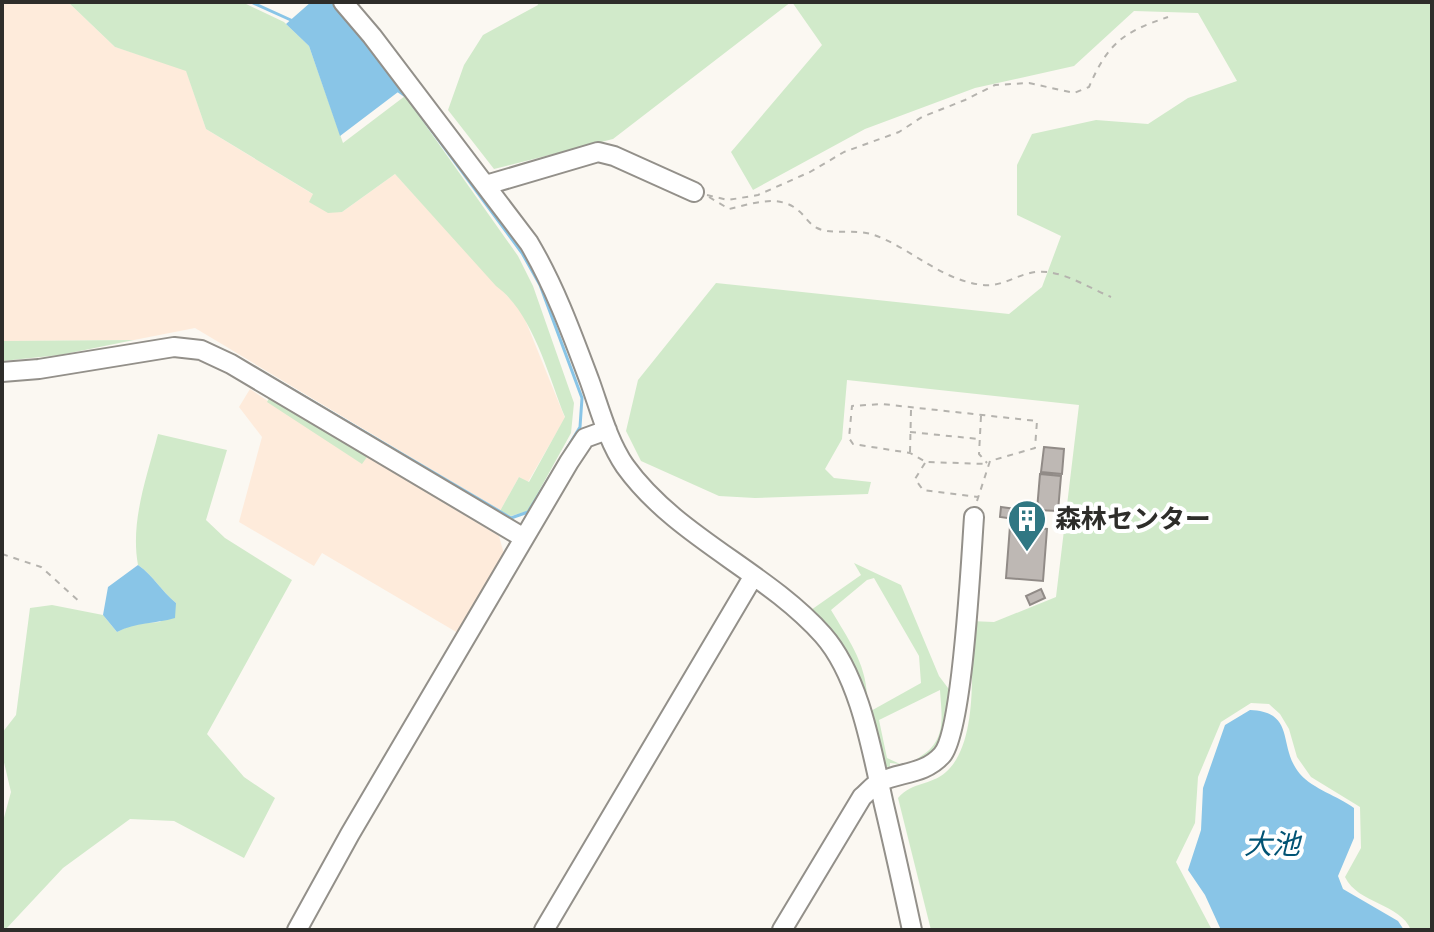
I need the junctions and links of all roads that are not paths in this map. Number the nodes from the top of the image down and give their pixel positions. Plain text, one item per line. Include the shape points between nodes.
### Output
1 (343, 2) edge
2 (486, 185) junction
3 (694, 192) dead end
4 (2, 372) edge
5 (607, 430) junction
6 (974, 517) road end
7 (524, 538) junction
8 (753, 577) junction
9 (879, 782) junction
10 (297, 930) edge
11 (544, 930) edge
12 (782, 930) edge
13 (912, 930) edge

1 - 2 street
2 - 3 street via 598,152
2 - 5 street via 548,275
4 - 7 street via 174,347 201,350
5 - 7 street via 585,438
5 - 8 street via 642,487
6 - 9 street via 964,537 958,700 950,740 944,753 924,768
7 - 10 street
8 - 9 street via 824,636 838,656 865,724
8 - 11 street
9 - 12 street via 862,797
9 - 13 street

